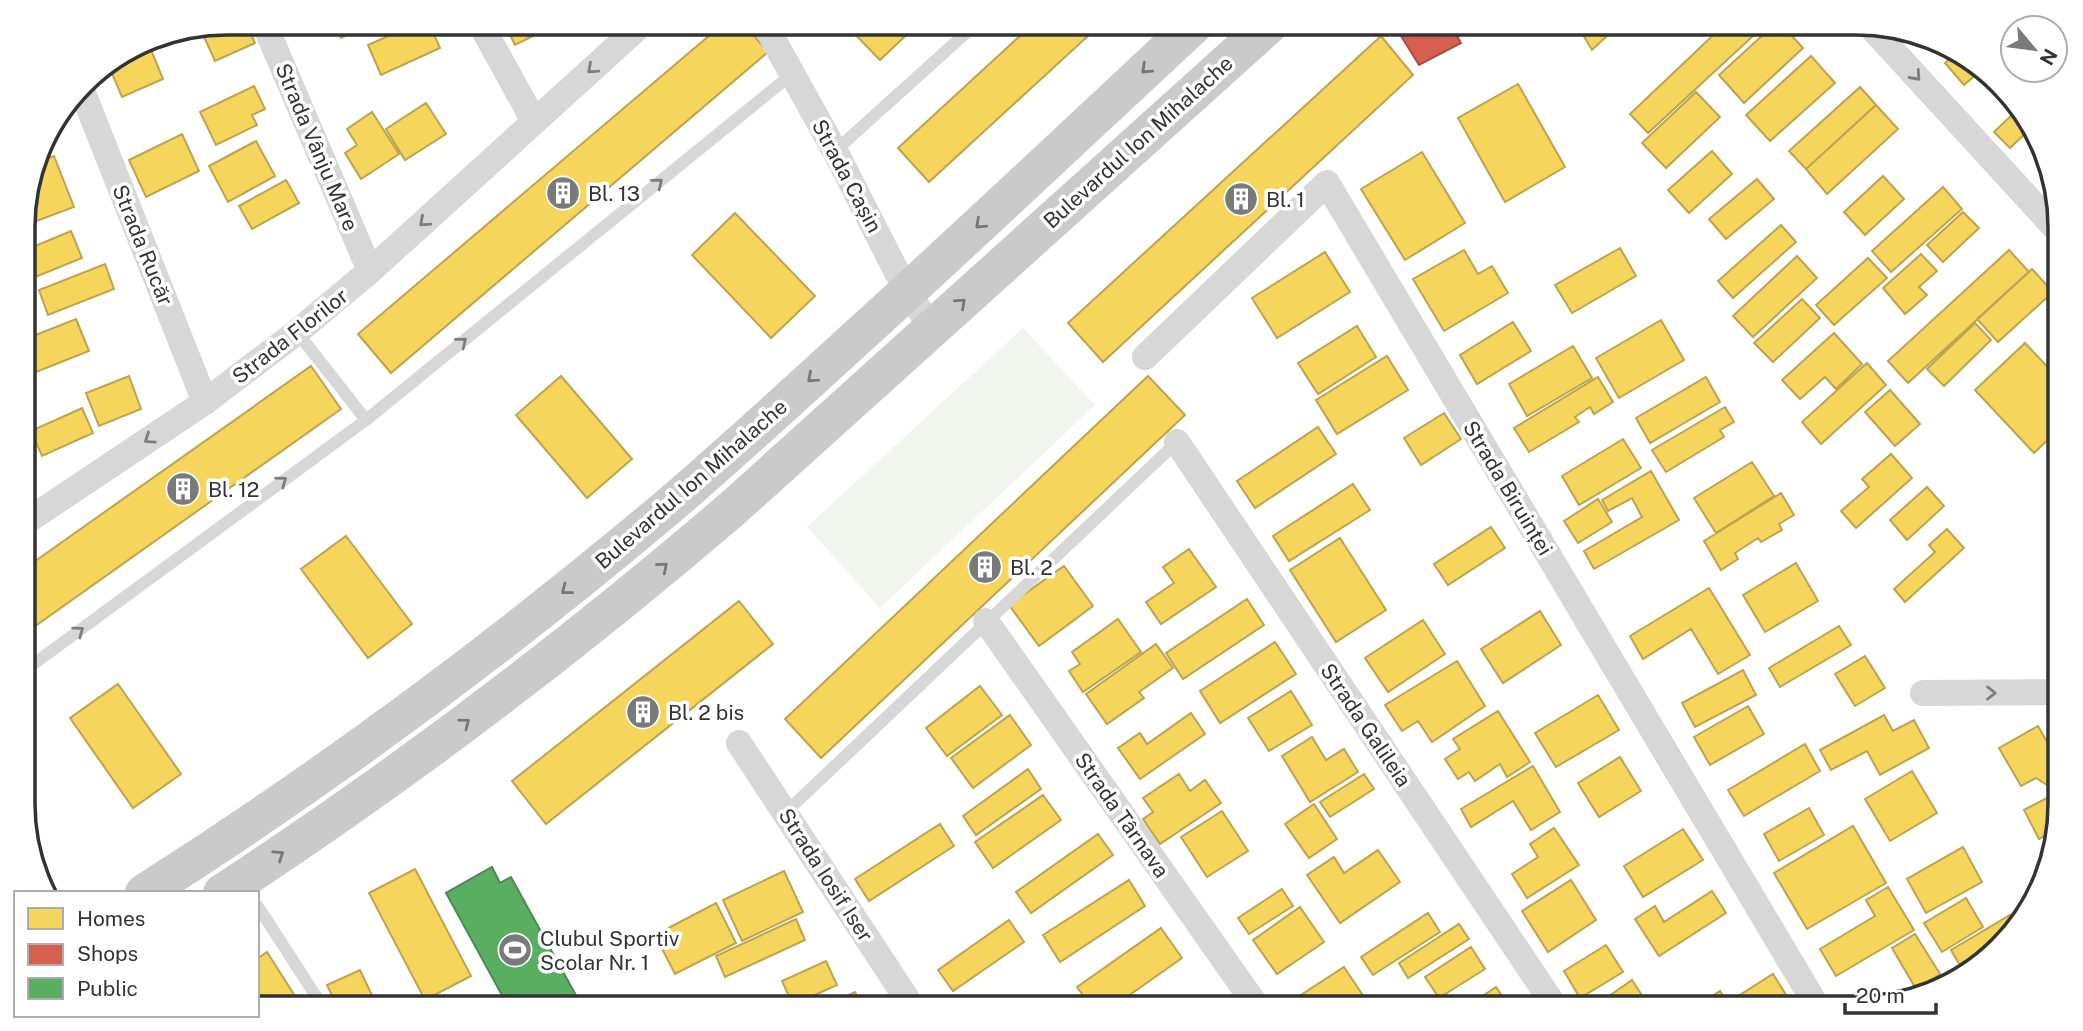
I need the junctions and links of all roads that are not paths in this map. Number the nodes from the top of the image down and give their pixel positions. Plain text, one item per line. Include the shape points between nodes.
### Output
1 (269, 35) edge
2 (487, 35) edge
3 (630, 35) edge
4 (771, 35) edge
5 (963, 35) edge
6 (1183, 35) edge
7 (1258, 35) edge
8 (1880, 37) edge
9 (792, 74) junction
10 (85, 98) edge
11 (534, 121) junction
12 (835, 150) junction
13 (2047, 219) edge
14 (370, 271) junction
15 (907, 292) junction
16 (933, 329) junction
17 (298, 332) junction
18 (1145, 357) dead end
19 (205, 402) junction
20 (366, 420) junction
21 (1177, 442) joint
22 (35, 516) edge
23 (986, 621) junction
24 (35, 663) edge
25 (2048, 692) edge
26 (1923, 693) dead end
27 (738, 743) dead end
28 (785, 813) junction
29 (235, 877) edge
30 (155, 891) edge
31 (259, 912) edge
32 (316, 996) edge
33 (905, 996) edge
34 (1250, 996) edge
35 (1548, 996) edge
36 (1811, 996) edge

1 - 14 street, Strada Vânju Mare
2 - 11 street
3 -> 11 street, Strada Florilor
4 - 9 street, Strada Cașin
5 - 12 lane
6 -> 15 main road, Bulevardul Ion Mihalache
16 -> 7 main road, Bulevardul Ion Mihalache
8 -> 13 street
9 - 12 street, Strada Cașin
20 -> 9 lane
10 - 19 street, Strada Rucăr
11 -> 14 street, Strada Florilor
12 - 15 street, Strada Cașin
14 - 17 street, Strada Florilor
15 - 16 street, Strada Cașin
15 -> 29 main road, Bulevardul Ion Mihalache via 705,475 568,589 362,747
29 -> 16 main road, Bulevardul Ion Mihalache via 335,817 581,633 733,508
17 - 19 street, Strada Florilor
17 - 20 lane
18 - 36 street, Strada Biruinței via 1327,184
19 -> 22 street, Strada Florilor
24 -> 20 lane
21 - 23 lane
21 - 35 street, Strada Galileia
23 - 28 lane
23 - 34 street, Strada Târnava
26 -> 25 street
27 - 28 street, Strada Iosif Iser
28 - 33 street, Strada Iosif Iser
29 - 30 main road, Bulevardul Ion Mihalache
31 - 32 lane

